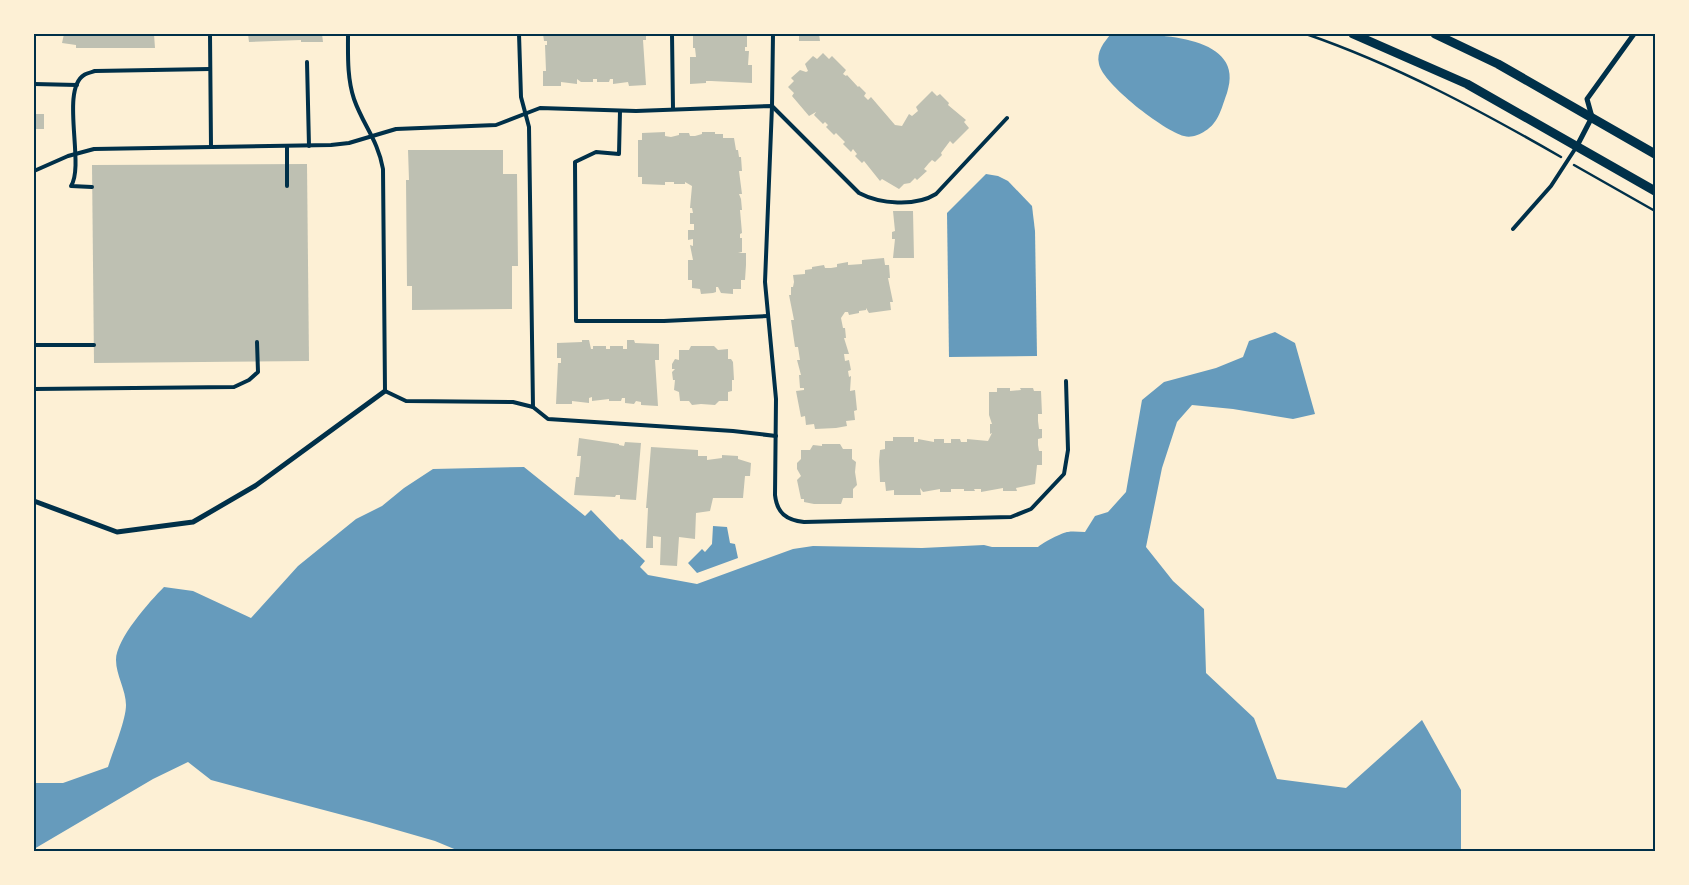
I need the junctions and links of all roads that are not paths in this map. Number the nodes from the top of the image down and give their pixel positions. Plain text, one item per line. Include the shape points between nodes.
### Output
1 (210, 34) edge
2 (348, 34) edge
3 (519, 34) edge
4 (672, 34) edge
5 (773, 34) edge
6 (1353, 34) edge
7 (1434, 34) edge
8 (1634, 34) edge
9 (307, 62) dead end
10 (210, 70) junction
11 (34, 84) edge
12 (77, 85) junction
13 (772, 106) junction
14 (673, 110) junction
15 (620, 111) junction
16 (525, 113) junction
17 (1592, 117) junction
18 (1007, 118) dead end
19 (372, 135) junction
20 (287, 146) junction
21 (309, 146) junction
22 (1577, 146) junction
23 (211, 147) junction
24 (75, 153) junction
25 (1655, 154) edge
26 (34, 171) edge
27 (287, 186) dead end
28 (92, 187) dead end
29 (1655, 191) edge
30 (1513, 229) dead end
31 (768, 316) junction
32 (257, 342) dead end
33 (34, 345) edge
34 (94, 345) dead end
35 (1066, 381) dead end
36 (34, 389) edge
37 (385, 391) junction
38 (533, 407) junction
39 (776, 436) junction
40 (34, 501) edge

1 - 10 lane
2 - 19 lane via 349,77 354,99
3 - 16 lane via 521,97
4 - 14 lane
5 - 13 lane
6 - 22 street via 1467,84
7 - 17 street via 1498,64
8 - 17 street via 1587,99
9 - 21 lane
10 - 12 lane via 95,71 84,75
10 - 23 lane
11 - 12 lane
12 - 24 lane via 73,119
13 - 14 lane
13 - 18 lane via 859,193 886,201 921,200 936,194
13 - 31 lane via 765,267
14 - 15 lane
15 - 16 lane via 548,107
15 - 31 lane via 619,154 596,152 575,162 576,321
16 - 19 lane via 496,125 406,128
16 - 38 lane via 529,127
17 - 22 street
17 - 25 street
19 - 21 lane via 341,144
19 - 37 lane via 378,146 384,177
20 - 21 lane
20 - 23 lane
20 - 27 lane
22 - 29 street
22 - 30 lane via 1551,186
23 - 24 lane via 106,148
24 - 26 lane
24 - 28 lane via 75,176 71,186
31 - 39 lane via 775,381
32 - 36 lane via 258,372 234,386
33 - 34 lane
35 - 39 lane via 1068,450 1064,474 1020,516 804,522 787,518 776,502
37 - 38 lane via 406,401 513,402
37 - 40 street via 255,486 192,522 117,532
38 - 39 lane via 548,419

